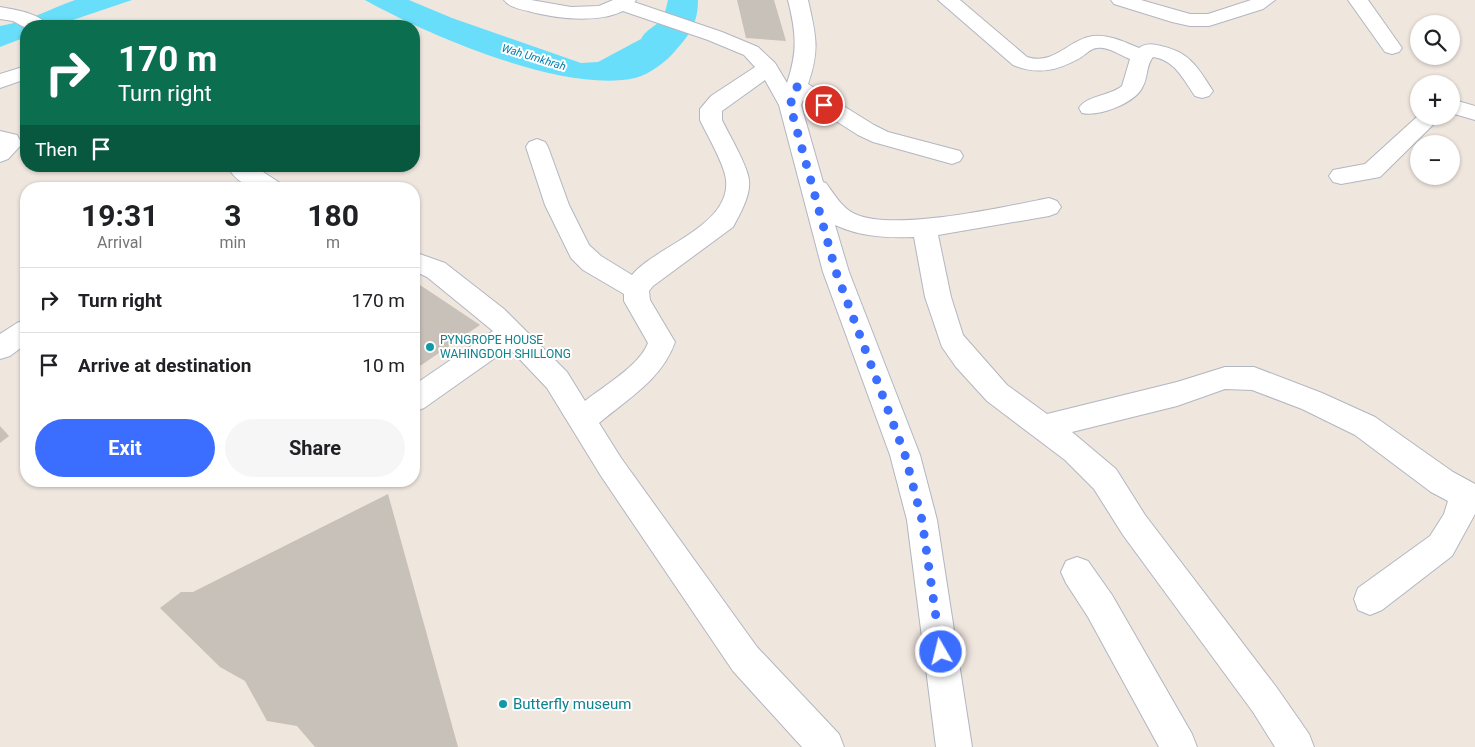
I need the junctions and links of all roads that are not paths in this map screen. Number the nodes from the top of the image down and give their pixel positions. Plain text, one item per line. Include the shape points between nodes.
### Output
1 (514, 0) edge
2 (798, 0) edge
3 (948, 0) edge
4 (1121, 0) edge
5 (1265, 0) edge
6 (1358, 0) edge
7 (623, 2) edge
8 (9, 15) edge
9 (22, 20) edge
10 (1190, 20) junction
11 (1392, 48) dead end
12 (1150, 54) junction
13 (768, 68) junction
14 (20, 74) edge
15 (0, 81) edge
16 (1202, 91) dead end
17 (794, 96) junction
18 (1090, 108) dead end
19 (1460, 109) edge
20 (1475, 113) edge
21 (1421, 125) edge
22 (0, 138) edge
23 (537, 147) dead end
24 (0, 154) edge
25 (952, 156) dead end
26 (1341, 176) dead end
27 (810, 177) junction
28 (1050, 207) dead end
29 (925, 228) junction
30 (420, 263) edge
31 (636, 289) junction
32 (511, 333) junction
33 (20, 334) edge
34 (0, 348) edge
35 (420, 388) edge
36 (582, 420) junction
37 (1044, 428) junction
38 (1470, 498) edge
39 (1077, 572) dead end
40 (1370, 599) dead end
41 (826, 747) edge
42 (954, 747) edge
43 (1179, 747) edge
44 (1296, 747) edge

1 - 7 street via 541,9 590,13
2 - 17 street via 806,34 805,62
3 - 12 street via 1020,61 1029,65 1050,65 1094,42
4 - 10 street
5 - 10 street via 1209,20
6 - 11 street
7 - 13 street via 751,51
8 - 9 street
10 - 12 street
12 - 16 street via 1174,55
12 - 18 street via 1131,90
13 - 17 street
13 - 31 street via 711,109 711,120 738,181 736,195 724,220 644,279
14 - 15 street
17 - 25 street via 881,137
17 - 27 street
19 - 20 street
21 - 26 street via 1372,171
22 - 24 street via 9,140 11,144
23 - 31 street via 557,205 580,251 598,267
27 - 29 street via 829,206 844,220 876,230
27 - 42 street via 836,272 905,455 922,520
28 - 29 street
29 - 37 street via 938,297 951,339 997,393
30 - 32 street via 436,270 495,316
31 - 36 street via 637,301 662,342 658,353 649,366
32 - 35 street
32 - 36 street via 557,380
33 - 34 street
36 - 41 street via 611,467 745,659
37 - 38 street via 1177,394 1225,378 1254,379 1365,426 1442,482
37 - 44 street via 1076,451 1105,479 1134,526 1265,700
38 - 40 street via 1441,546
39 - 43 street via 1100,606

